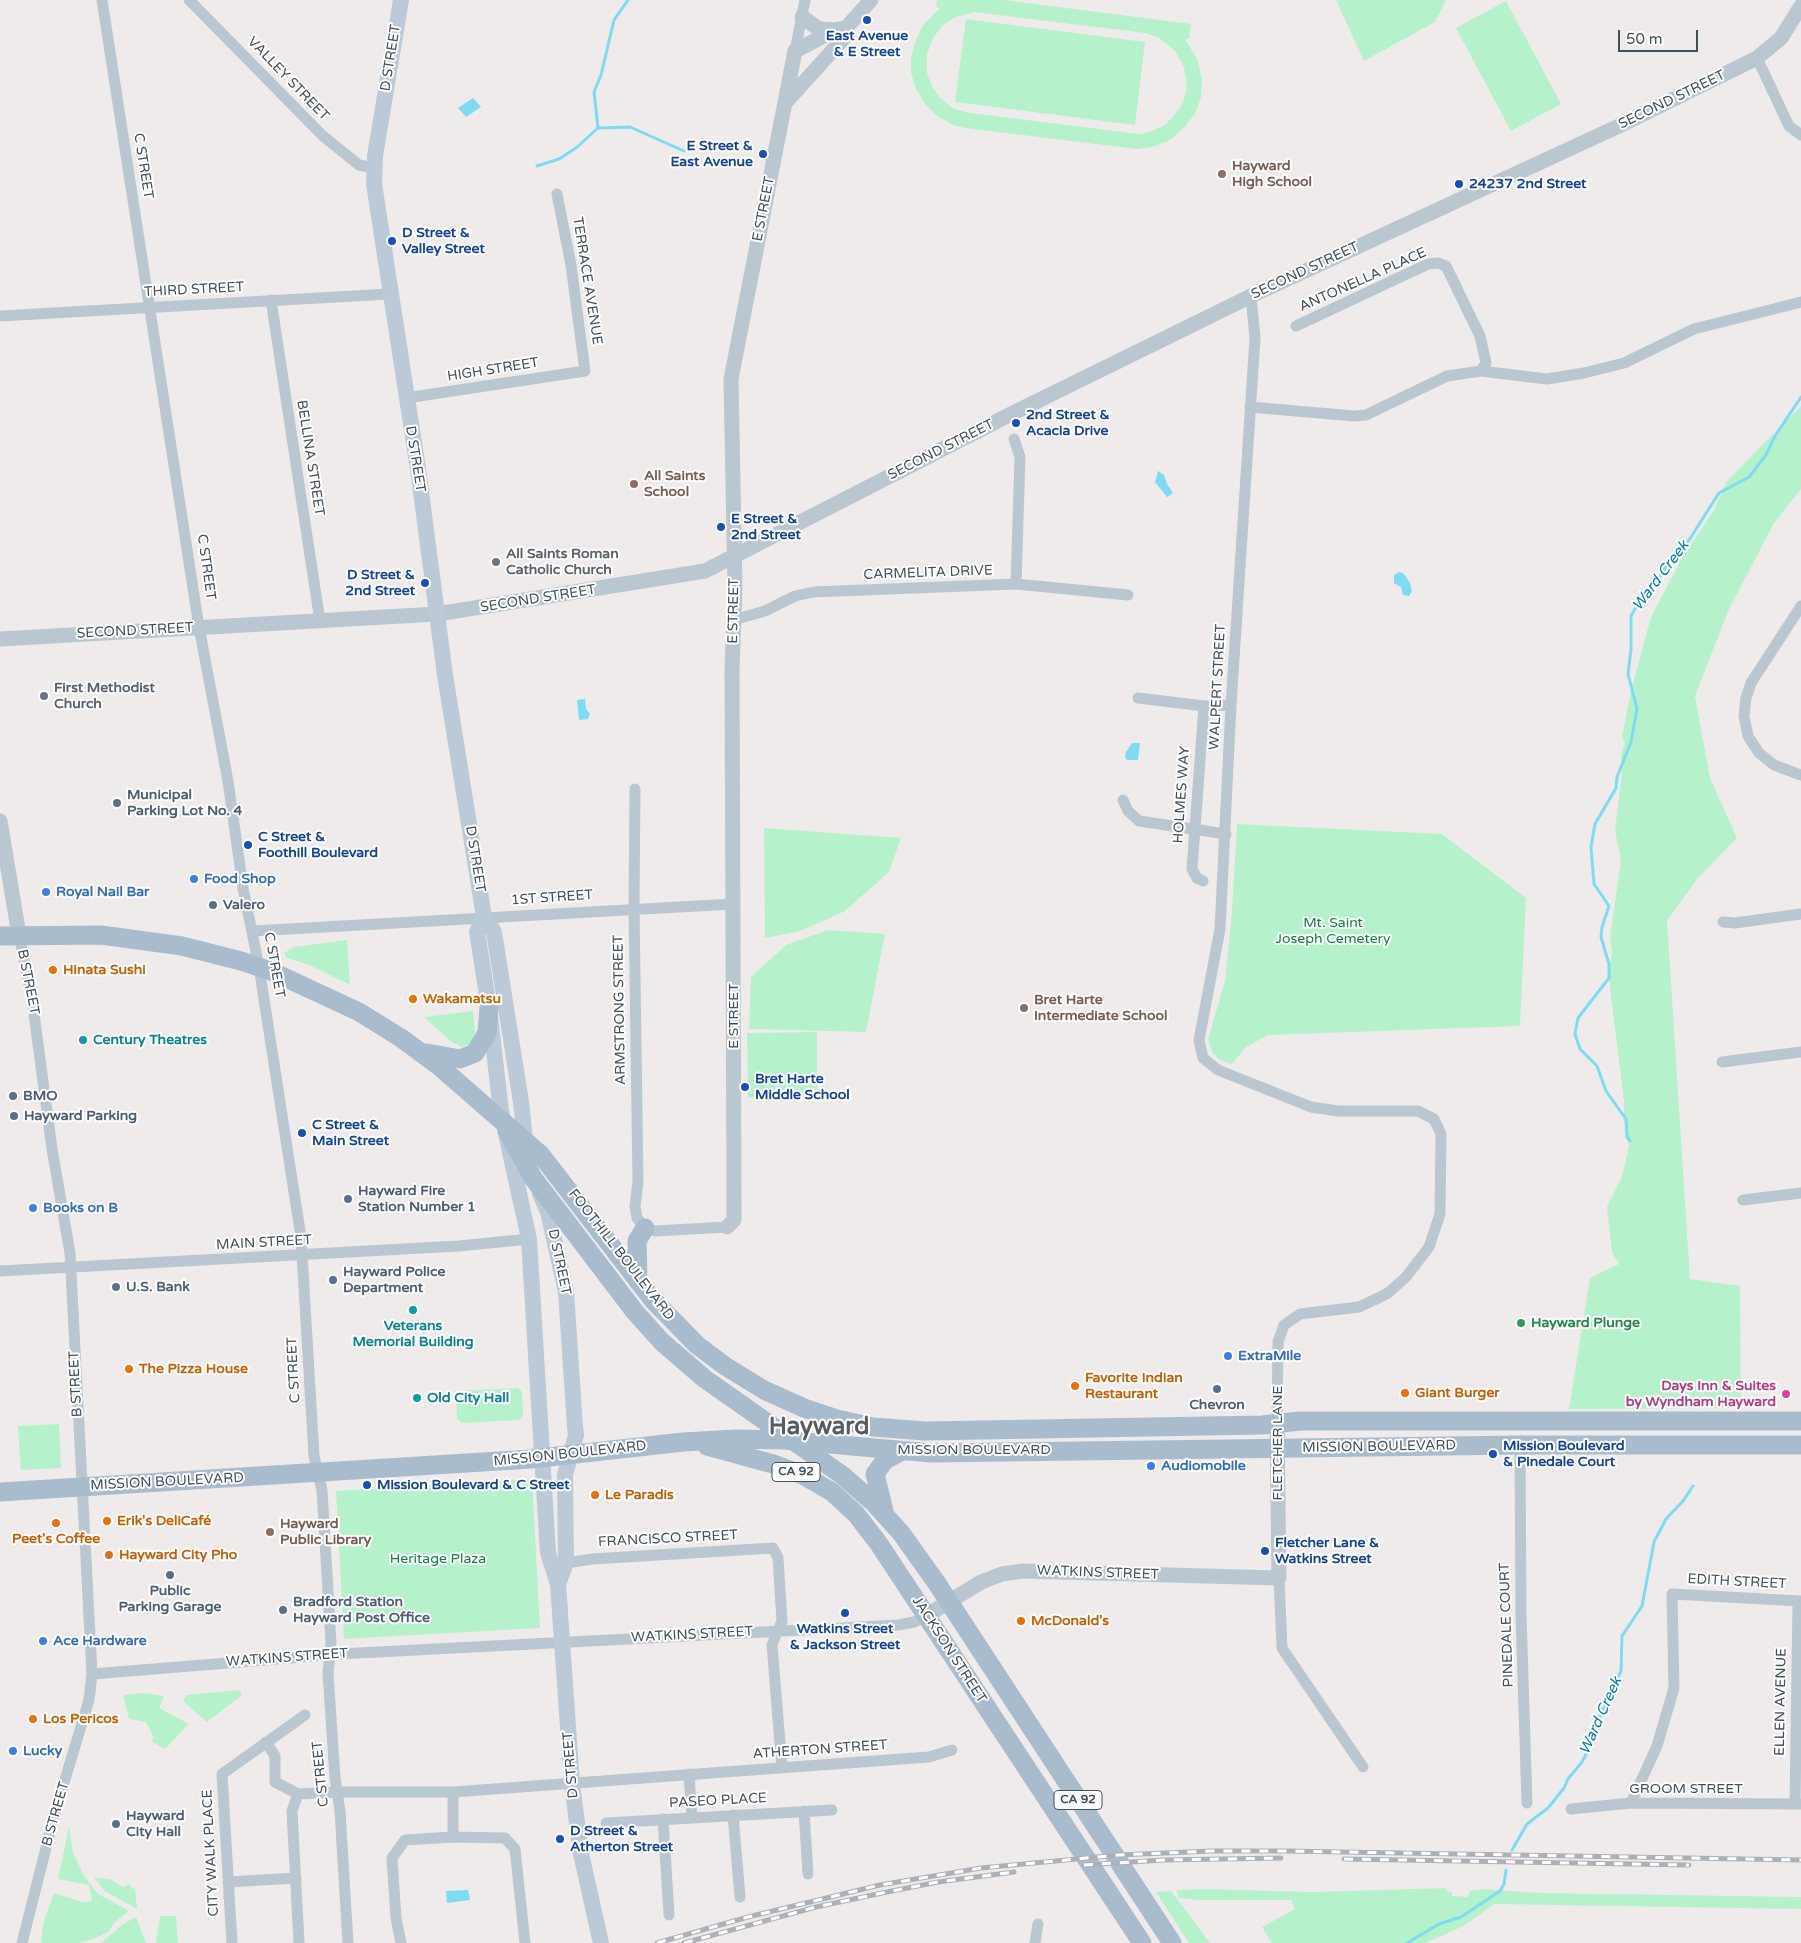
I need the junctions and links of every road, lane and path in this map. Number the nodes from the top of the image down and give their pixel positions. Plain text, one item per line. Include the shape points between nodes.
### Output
1 (102, 0) edge
2 (189, 0) edge
3 (401, 0) edge
4 (805, 0) edge
5 (871, 0) edge
6 (1801, 6) edge
7 (802, 17) junction
8 (841, 29) junction
9 (795, 51) junction
10 (1757, 58) junction
11 (824, 60) junction
12 (784, 104) junction
13 (1801, 135) edge
14 (374, 168) junction
15 (557, 194) dead end
16 (389, 294) junction
17 (1251, 296) junction
18 (272, 300) junction
19 (1801, 302) edge
20 (150, 307) junction
21 (0, 316) edge
22 (1296, 326) dead end
23 (1481, 371) junction
24 (585, 372) joint
25 (406, 398) junction
26 (1250, 407) junction
27 (1014, 440) dead end
28 (734, 557) junction
29 (1016, 584) junction
30 (1128, 595) dead end
31 (1801, 606) edge
32 (437, 614) junction
33 (320, 620) junction
34 (733, 620) junction
35 (199, 627) junction
36 (0, 638) edge
37 (1138, 698) dead end
38 (1231, 705) junction
39 (1204, 706) junction
40 (1801, 775) edge
41 (635, 789) dead end
42 (1123, 800) dead end
43 (0, 821) edge
44 (1194, 829) junction
45 (1226, 834) junction
46 (1204, 880) dead end
47 (733, 904) junction
48 (634, 908) junction
49 (1801, 914) edge
50 (484, 917) junction
51 (1723, 922) dead end
52 (252, 931) junction
53 (9, 935) edge
54 (260, 967) junction
55 (489, 1008) junction
56 (421, 1052) junction
57 (1801, 1052) edge
58 (1722, 1062) dead end
59 (1218, 1070) joint
60 (502, 1123) junction
61 (524, 1139) junction
62 (533, 1178) junction
63 (1801, 1193) edge
64 (1743, 1200) dead end
65 (727, 1227) joint
66 (645, 1228) junction
67 (528, 1239) junction
68 (302, 1255) junction
69 (71, 1268) junction
70 (0, 1271) edge
71 (638, 1280) junction
72 (828, 1417) joint
73 (1801, 1421) edge
74 (1278, 1424) junction
75 (795, 1441) junction
76 (689, 1442) junction
77 (1801, 1445) edge
78 (1520, 1446) junction
79 (1278, 1448) junction
80 (902, 1451) junction
81 (570, 1456) junction
82 (543, 1458) junction
83 (318, 1473) junction
84 (82, 1487) junction
85 (0, 1492) edge
86 (886, 1515) junction
87 (566, 1563) junction
88 (1279, 1578) junction
89 (558, 1584) junction
90 (948, 1601) junction
91 (1799, 1601) edge
92 (926, 1616) junction
93 (780, 1632) junction
94 (562, 1642) junction
95 (330, 1655) junction
96 (92, 1674) junction
97 (305, 1715) dead end
98 (266, 1742) junction
99 (952, 1750) dead end
100 (1363, 1766) dead end
101 (782, 1768) junction
102 (689, 1774) junction
103 (572, 1784) junction
104 (339, 1792) junction
105 (453, 1792) junction
106 (298, 1794) junction
107 (1527, 1803) dead end
108 (1631, 1803) junction
109 (1798, 1804) edge
110 (1571, 1809) dead end
111 (832, 1810) dead end
112 (804, 1811) junction
113 (733, 1815) junction
114 (692, 1818) junction
115 (663, 1819) junction
116 (606, 1823) dead end
117 (453, 1837) junction
118 (808, 1874) dead end
119 (296, 1878) junction
120 (228, 1882) junction
121 (740, 1897) dead end
122 (669, 1916) dead end
123 (1038, 1924) dead end
124 (22, 1943) edge
125 (232, 1943) edge
126 (299, 1943) edge
127 (348, 1943) edge
128 (401, 1943) edge
129 (525, 1943) edge
130 (601, 1943) edge
131 (1035, 1943) edge
132 (1142, 1943) edge
133 (1172, 1943) edge

1 - 20 street, C STREET
2 - 14 street, VALLEY STREET via 323,136 359,165
3 - 14 main road, D STREET
4 - 7 street, E STREET
5 - 8 street
6 - 10 street, SECOND STREET via 1781,38
7 - 8 street via 818,29
7 - 9 street, E STREET
8 - 9 street
8 - 11 street via 844,38
9 - 11 street via 807,62 814,64
9 - 12 street, E STREET
10 - 13 street via 1789,126
10 - 17 street, SECOND STREET
11 - 12 street
12 - 28 street, E STREET via 731,379
14 - 16 main road, D STREET
15 - 24 street, TERRACE AVENUE via 571,265
16 - 18 street, THIRD STREET
16 - 25 main road, D STREET
17 - 26 street, WALPERT STREET via 1255,338
17 - 28 street, SECOND STREET via 916,462
18 - 20 street, THIRD STREET
18 - 33 street, BELLINA STREET
19 - 23 street via 1694,329 1624,362 1584,373 1547,379
20 - 21 street, THIRD STREET
20 - 35 street, C STREET
22 - 23 street, ANTONELLA PLACE via 1428,264 1438,263 1446,266 1480,336 1486,363
23 - 26 street via 1447,376 1366,415
24 - 25 street, HIGH STREET
25 - 32 main road, D STREET
26 - 38 street, WALPERT STREET
27 - 29 street via 1020,457
28 - 32 street, SECOND STREET via 705,571
28 - 34 street, E STREET
29 - 30 street, CARMELITA DRIVE
29 - 34 street, CARMELITA DRIVE via 814,592
31 - 40 street via 1751,683 1744,716 1748,736 1759,753 1774,765
32 - 33 street, SECOND STREET
32 - 50 main road, D STREET
33 - 35 street, SECOND STREET
34 - 47 street, E STREET
35 - 36 street, SECOND STREET
35 - 52 street, C STREET
37 - 39 street
38 - 39 street
38 - 45 street, WALPERT STREET
39 - 44 street, HOLMES WAY
41 - 48 street, ARMSTRONG STREET
42 - 44 street via 1128,811 1139,821
43 - 53 street, B STREET
44 - 45 street
44 - 46 street, HOLMES WAY via 1192,869 1197,878
45 - 59 street, WALPERT STREET via 1217,950 1199,1040 1203,1058
47 - 48 street, 1ST STREET
47 - 65 street, E STREET via 734,1220
48 - 50 street, 1ST STREET
48 - 66 street, ARMSTRONG STREET via 638,1160 635,1206 639,1222
49 - 51 street
50 - 52 street, 1ST STREET
50 - 55 main road, D STREET via 477,932
50 - 61 main road, D STREET via 494,932
52 - 54 street, C STREET
53 - 54 main road, FOOTHILL BOULEVARD via 134,938 198,950
53 - 69 street, B STREET via 35,1020
54 - 56 main road, FOOTHILL BOULEVARD via 346,1005
54 - 68 street, C STREET
55 - 56 main road via 487,1033 475,1054 454,1058
55 - 60 main road, D STREET
56 - 60 main road, FOOTHILL BOULEVARD via 458,1081
57 - 58 street
59 - 74 street, FLETCHER LANE via 1312,1107 1338,1111 1418,1111 1434,1119 1440,1134 1440,1214 1429,1246 1406,1277 1388,1293 1359,1307 1300,1314 1284,1325 1278,1342
60 - 61 main road, FOOTHILL BOULEVARD
60 - 62 main road, FOOTHILL BOULEVARD
60 - 67 main road, D STREET
61 - 62 main road, D STREET
61 - 71 main road, FOOTHILL BOULEVARD via 549,1164
62 - 75 main road, FOOTHILL BOULEVARD via 635,1312 662,1342 700,1375
62 - 81 main road, D STREET via 548,1212 567,1302 576,1435
63 - 64 street
65 - 66 street via 655,1231
66 - 71 main road via 637,1241
67 - 68 street, MAIN STREET
67 - 82 main road, D STREET
68 - 69 street, MAIN STREET
68 - 83 street, C STREET via 314,1456
69 - 70 street, MAIN STREET
69 - 84 street, B STREET
71 - 72 main road, FOOTHILL BOULEVARD via 680,1329 725,1366 773,1395
72 - 74 main road, MISSION BOULEVARD via 925,1431
73 - 74 main road, MISSION BOULEVARD
74 - 79 street, FLETCHER LANE
75 - 76 main road, MISSION BOULEVARD
75 - 80 main road, MISSION BOULEVARD
75 - 86 main road, JACKSON STREET / CA 92 via 848,1479
76 - 81 main road, MISSION BOULEVARD
76 - 92 main road, JACKSON STREET / CA 92 via 788,1469 832,1492 864,1523
77 - 78 main road, MISSION BOULEVARD
78 - 79 main road, MISSION BOULEVARD
78 - 107 street, PINEDALE COURT
79 - 80 main road, MISSION BOULEVARD
79 - 88 street, FLETCHER LANE
80 - 86 main road via 885,1460 875,1474
81 - 82 main road, MISSION BOULEVARD
81 - 87 main road, D STREET via 565,1475
82 - 83 main road, MISSION BOULEVARD
82 - 89 main road, D STREET via 548,1553
83 - 84 main road, MISSION BOULEVARD
83 - 95 street, C STREET via 322,1490
84 - 85 main road, MISSION BOULEVARD
84 - 96 street, B STREET
86 - 90 main road, JACKSON STREET / CA 92 via 908,1541
87 - 89 main road, D STREET
87 - 93 street, FRANCISCO STREET via 773,1548 778,1558
88 - 90 street, WATKINS STREET via 1023,1571 981,1582
88 - 100 street, FLETCHER LANE via 1282,1648
89 - 94 main road, D STREET
90 - 92 street, WATKINS STREET
90 - 133 main road, JACKSON STREET / CA 92
91 - 108 street, EDITH STREET via 1672,1594 1674,1688 1656,1746
91 - 109 street, ELLEN AVENUE
92 - 93 street, WATKINS STREET via 898,1625
92 - 132 main road, JACKSON STREET / CA 92
93 - 94 street, WATKINS STREET
93 - 101 street via 772,1645
94 - 95 street, WATKINS STREET
94 - 103 main road, D STREET
95 - 96 street, WATKINS STREET
95 - 104 street, C STREET via 328,1673
96 - 124 street, B STREET via 89,1700 54,1816
97 - 98 street, CITY WALK PLACE
98 - 106 street via 275,1756 276,1782
98 - 120 street, CITY WALK PLACE via 222,1774
99 - 101 street, ATHERTON STREET via 930,1757
101 - 102 street, ATHERTON STREET
102 - 103 street, ATHERTON STREET
102 - 114 street
103 - 105 street, ATHERTON STREET
103 - 130 main road, D STREET via 580,1854
104 - 105 street, ATHERTON STREET
104 - 106 street, ATHERTON STREET
104 - 127 street, C STREET
105 - 117 street
106 - 119 street via 292,1811
108 - 109 street, GROOM STREET
108 - 110 street, GROOM STREET
111 - 112 street, PASEO PLACE
112 - 113 street, PASEO PLACE
112 - 118 street
113 - 114 street, PASEO PLACE
113 - 121 street
114 - 115 street, PASEO PLACE
115 - 116 street, PASEO PLACE
115 - 122 street
117 - 128 street via 405,1840 392,1858
117 - 129 street via 505,1838 515,1849
119 - 120 street
119 - 126 street
120 - 125 street, CITY WALK PLACE
123 - 131 street

